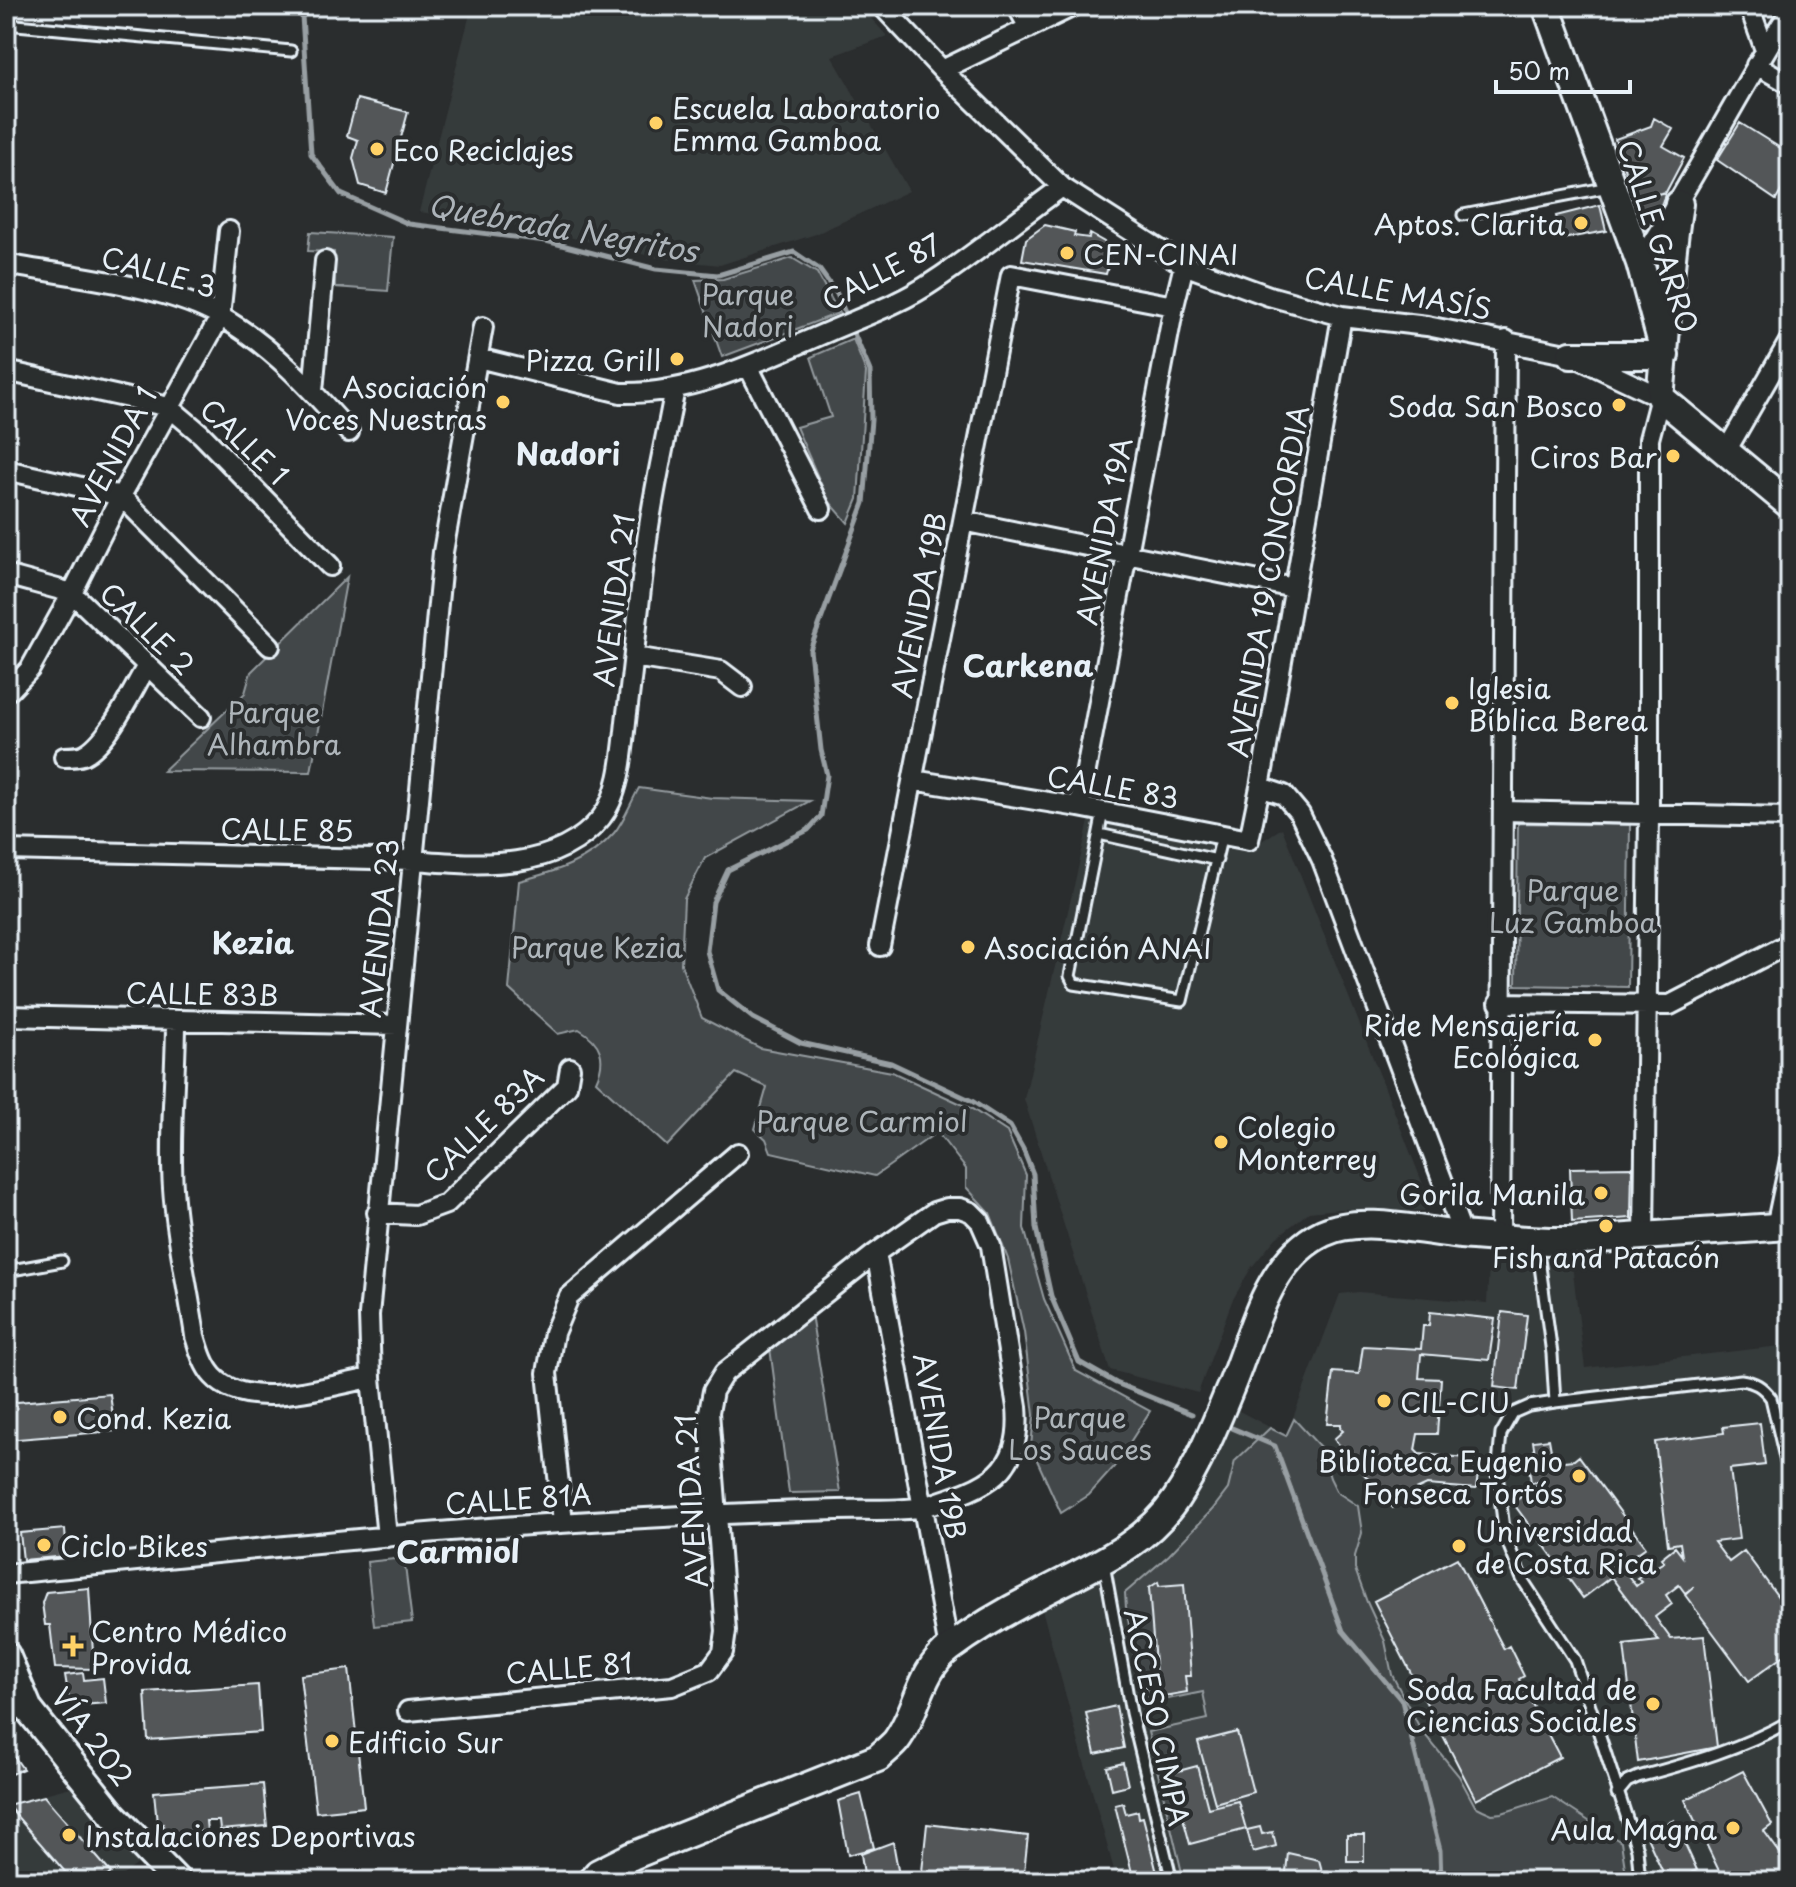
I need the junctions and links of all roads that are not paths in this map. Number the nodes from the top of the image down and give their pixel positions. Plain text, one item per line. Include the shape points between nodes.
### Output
1 (882, 6) edge
2 (1017, 6) edge
3 (1074, 6) edge
4 (1546, 6) edge
5 (1749, 6) edge
6 (1790, 11) edge
7 (6, 24) edge
8 (1029, 28) junction
9 (291, 51) dead end
10 (1760, 58) junction
11 (942, 70) junction
12 (1790, 84) edge
13 (1612, 186) junction
14 (1062, 187) junction
15 (1679, 204) junction
16 (1463, 215) dead end
17 (229, 231) dead end
18 (325, 261) dead end
19 (1640, 263) junction
20 (6, 264) edge
21 (1184, 265) junction
22 (1174, 306) junction
23 (1342, 316) junction
24 (220, 317) junction
25 (483, 327) dead end
26 (1506, 340) junction
27 (1790, 340) edge
28 (1571, 355) junction
29 (1665, 355) junction
30 (478, 358) junction
31 (748, 366) junction
32 (6, 371) edge
33 (675, 388) junction
34 (313, 391) junction
35 (1660, 397) junction
36 (169, 407) junction
37 (349, 432) dead end
38 (1725, 453) junction
39 (6, 470) edge
40 (121, 496) junction
41 (1790, 505) edge
42 (821, 509) dead end
43 (963, 521) junction
44 (1127, 554) junction
45 (330, 566) dead end
46 (6, 575) edge
47 (1294, 588) junction
48 (72, 593) junction
49 (270, 646) dead end
50 (634, 657) junction
51 (147, 666) junction
52 (742, 687) dead end
53 (6, 691) edge
54 (201, 717) dead end
55 (64, 757) dead end
56 (913, 780) junction
57 (1260, 787) junction
58 (1079, 807) junction
59 (1504, 811) junction
60 (1103, 812) junction
61 (1649, 814) junction
62 (602, 817) joint
63 (1790, 817) edge
64 (1099, 834) junction
65 (1222, 835) junction
66 (6, 850) edge
67 (413, 860) junction
68 (1217, 860) junction
69 (1790, 943) edge
70 (880, 946) dead end
71 (1499, 1003) junction
72 (1646, 1006) junction
73 (6, 1016) edge
74 (176, 1021) junction
75 (397, 1025) junction
76 (570, 1068) dead end
77 (738, 1153) dead end
78 (1790, 1160) edge
79 (377, 1213) junction
80 (1783, 1226) edge
81 (1463, 1235) junction
82 (1644, 1237) junction
83 (1500, 1238) junction
84 (1537, 1242) junction
85 (876, 1253) junction
86 (62, 1261) dead end
87 (6, 1271) edge
88 (371, 1378) junction
89 (1555, 1402) junction
90 (1787, 1447) edge
91 (1790, 1479) edge
92 (924, 1507) junction
93 (715, 1514) junction
94 (563, 1522) junction
95 (387, 1537) junction
96 (1104, 1562) junction
97 (6, 1574) edge
98 (949, 1649) junction
99 (723, 1652) joint
100 (6, 1655) edge
101 (18, 1711) edge
102 (408, 1711) dead end
103 (1790, 1721) edge
104 (1617, 1794) junction
105 (177, 1881) edge
106 (591, 1881) edge
107 (1172, 1881) edge
108 (1640, 1881) edge

1 - 11 street, CALLE MASÍS
2 - 8 street
3 - 8 street
4 - 13 street, CALLE GARRO
5 - 10 street
6 - 10 street
7 - 9 lane
8 - 11 street
10 - 12 street
10 - 15 street
11 - 14 street, CALLE MASÍS
13 - 16 lane
13 - 19 street, CALLE GARRO
14 - 21 street, CALLE MASÍS
14 - 31 street, CALLE 87 via 932,283
15 - 19 street
15 - 29 street via 1668,278
17 - 24 street, AVENIDA 1
18 - 34 street
19 - 29 street, CALLE GARRO
20 - 24 street, CALLE 3 via 148,291
21 - 22 street, AVENIDA 19A
21 - 23 street, CALLE MASÍS
22 - 43 street, AVENIDA 19B via 1011,275
22 - 44 street, AVENIDA 19A
23 - 26 street, CALLE MASÍS
23 - 47 street, AVENIDA 19 CONCORDIA
24 - 34 street, CALLE 3 via 266,347
24 - 36 street, AVENIDA 1
25 - 30 street, AVENIDA 23
26 - 28 street, CALLE MASÍS
26 - 59 street
27 - 38 street
28 - 29 street
28 - 35 street, CALLE MASÍS
29 - 35 street, CALLE GARRO
30 - 33 street, CALLE 87 via 621,393
30 - 67 street, AVENIDA 23 via 443,552
31 - 33 street, CALLE 87
31 - 42 street
32 - 36 street, CALLE 1
33 - 50 street, AVENIDA 21 via 645,553
34 - 37 street, CALLE 3
35 - 38 street
35 - 61 street via 1649,439
36 - 40 street, AVENIDA 1
36 - 45 street, CALLE 1
38 - 41 street
39 - 40 street
40 - 48 street, AVENIDA 1
40 - 49 street
43 - 44 street
43 - 56 street, AVENIDA 19B
44 - 47 street
44 - 58 street, AVENIDA 19A
46 - 48 street, CALLE 2
47 - 57 street, AVENIDA 19 CONCORDIA
48 - 51 street, CALLE 2
48 - 53 street, AVENIDA 1 via 30,669
50 - 52 street via 721,671
50 - 62 street, AVENIDA 21 via 618,780
51 - 54 street, CALLE 2
51 - 55 street via 92,749
56 - 58 street, CALLE 83
56 - 70 street, AVENIDA 19B
57 - 65 street, CALLE 83 via 1249,840
57 - 81 street, AVENIDA 19 CONCORDIA via 1284,795 1300,814 1322,860
58 - 60 street, CALLE 83
59 - 61 street
59 - 71 street
60 - 64 lane
60 - 65 street, CALLE 83
61 - 63 street
61 - 72 street
62 - 67 street, CALLE 85 via 549,854 514,862
64 - 68 lane
64 - 68 lane via 1070,976 1074,984 1182,1001
65 - 68 lane
66 - 67 street, CALLE 85
67 - 75 street, AVENIDA 23
69 - 72 street via 1670,1005
71 - 72 street
71 - 83 street
72 - 82 street
73 - 74 street, CALLE 83B
74 - 75 street, CALLE 83B
74 - 88 street via 173,1189 202,1358 212,1375 241,1394 267,1396
75 - 79 street, AVENIDA 23
76 - 79 street, CALLE 83A via 567,1086 446,1204 416,1215
77 - 94 street via 569,1297 554,1333 547,1373
78 - 80 street
79 - 88 street, AVENIDA 23 via 369,1315
80 - 82 street
81 - 83 street
81 - 96 street via 1368,1225 1324,1233 1302,1248 1278,1274 1262,1305 1193,1473 1151,1530
82 - 84 street
83 - 84 street
84 - 89 lane
85 - 92 street, AVENIDA 19B
85 - 92 street, CALLE 81A via 947,1208 971,1212 991,1246 1017,1407 1015,1450 990,1481
85 - 93 street, AVENIDA 21 via 724,1373 709,1412
86 - 87 lane
88 - 95 street, AVENIDA 23
89 - 90 lane via 1753,1381 1771,1398
89 - 104 lane via 1520,1408 1506,1421 1497,1452 1498,1495 1513,1561 1575,1660
90 - 91 lane
92 - 93 street, CALLE 81A
92 - 98 street, AVENIDA 19B
93 - 94 street, CALLE 81A
93 - 99 street, AVENIDA 21 via 726,1631
94 - 95 street, CALLE 81A
95 - 97 street, CALLE 81A
96 - 98 street
96 - 107 lane, ACCESO CIMPA via 1131,1713
98 - 106 street via 930,1669 895,1743 878,1758 632,1856
99 - 102 street, CALLE 81 via 709,1671 672,1686
100 - 101 street, VÍA 202
101 - 105 street, VÍA 202
103 - 104 lane via 1712,1755 1638,1777
104 - 108 lane via 1637,1849

